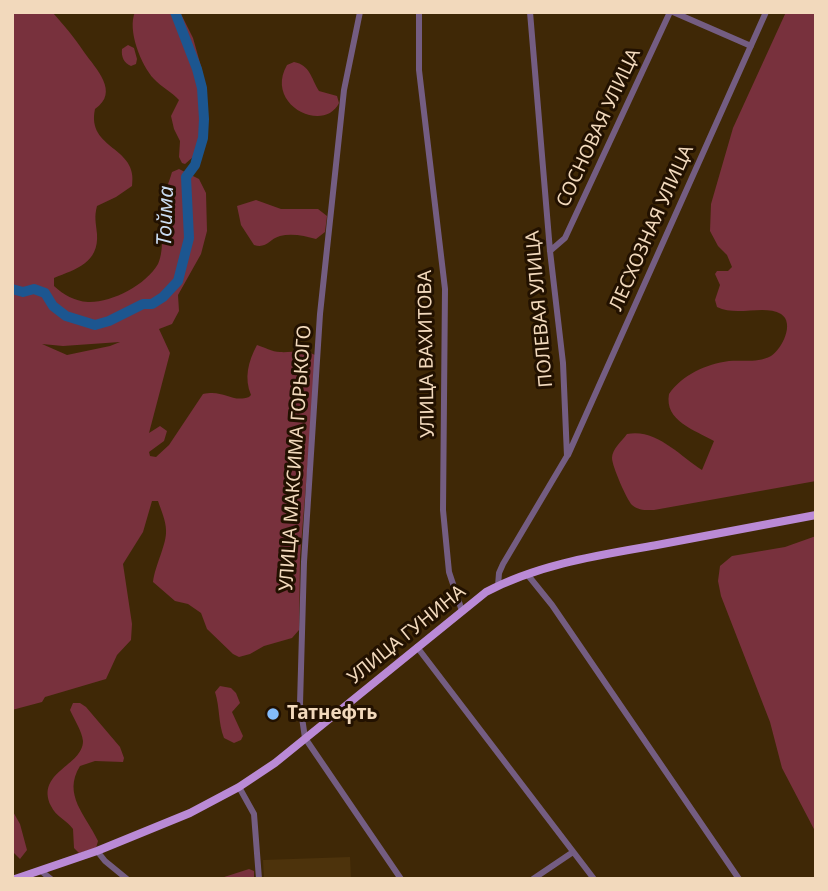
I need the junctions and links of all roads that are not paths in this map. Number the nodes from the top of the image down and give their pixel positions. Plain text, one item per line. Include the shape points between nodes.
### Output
1 (360, 12) edge
2 (419, 12) edge
3 (530, 12) edge
4 (671, 12) edge
5 (766, 12) edge
6 (751, 46) junction
7 (550, 251) junction
8 (567, 456) junction
9 (816, 515) edge
10 (527, 574) junction
11 (498, 586) junction
12 (462, 611) junction
13 (417, 647) junction
14 (305, 738) junction
15 (240, 787) junction
16 (97, 851) junction
17 (573, 852) junction
18 (41, 871) junction
19 (15, 879) edge
20 (51, 879) edge
21 (127, 879) edge
22 (259, 879) edge
23 (401, 879) edge
24 (533, 879) edge
25 (594, 879) edge
26 (739, 879) edge

1 - 14 street, УЛИЦА МАКСИМА ГОРЬКОГО via 344,90 320,314 300,674
2 - 12 street, УЛИЦА ВАХИТОВА via 419,70 445,289 443,510 449,572
3 - 7 street, ПОЛЕВАЯ УЛИЦА
4 - 6 street
4 - 7 street, СОСНОВАЯ УЛИЦА via 565,238
5 - 6 street, ЛЕСХОЗНАЯ УЛИЦА
6 - 8 street, ЛЕСХОЗНАЯ УЛИЦА
7 - 8 street, ПОЛЕВАЯ УЛИЦА via 563,363
8 - 11 street via 503,564
9 - 10 main road, УЛИЦА ГУНИНА via 606,554
10 - 11 main road, УЛИЦА ГУНИНА
10 - 26 street
11 - 12 main road, УЛИЦА ГУНИНА
12 - 13 main road, УЛИЦА ГУНИНА
13 - 14 main road, УЛИЦА ГУНИНА
13 - 17 street
14 - 15 main road, УЛИЦА ГУНИНА
14 - 23 street, УЛИЦА МАКСИМА ГОРЬКОГО
15 - 16 main road, УЛИЦА ГУНИНА
15 - 22 street via 254,814
16 - 18 main road, УЛИЦА ГУНИНА
16 - 21 street
17 - 24 street
17 - 25 street
18 - 19 main road, УЛИЦА ГУНИНА
18 - 20 street

